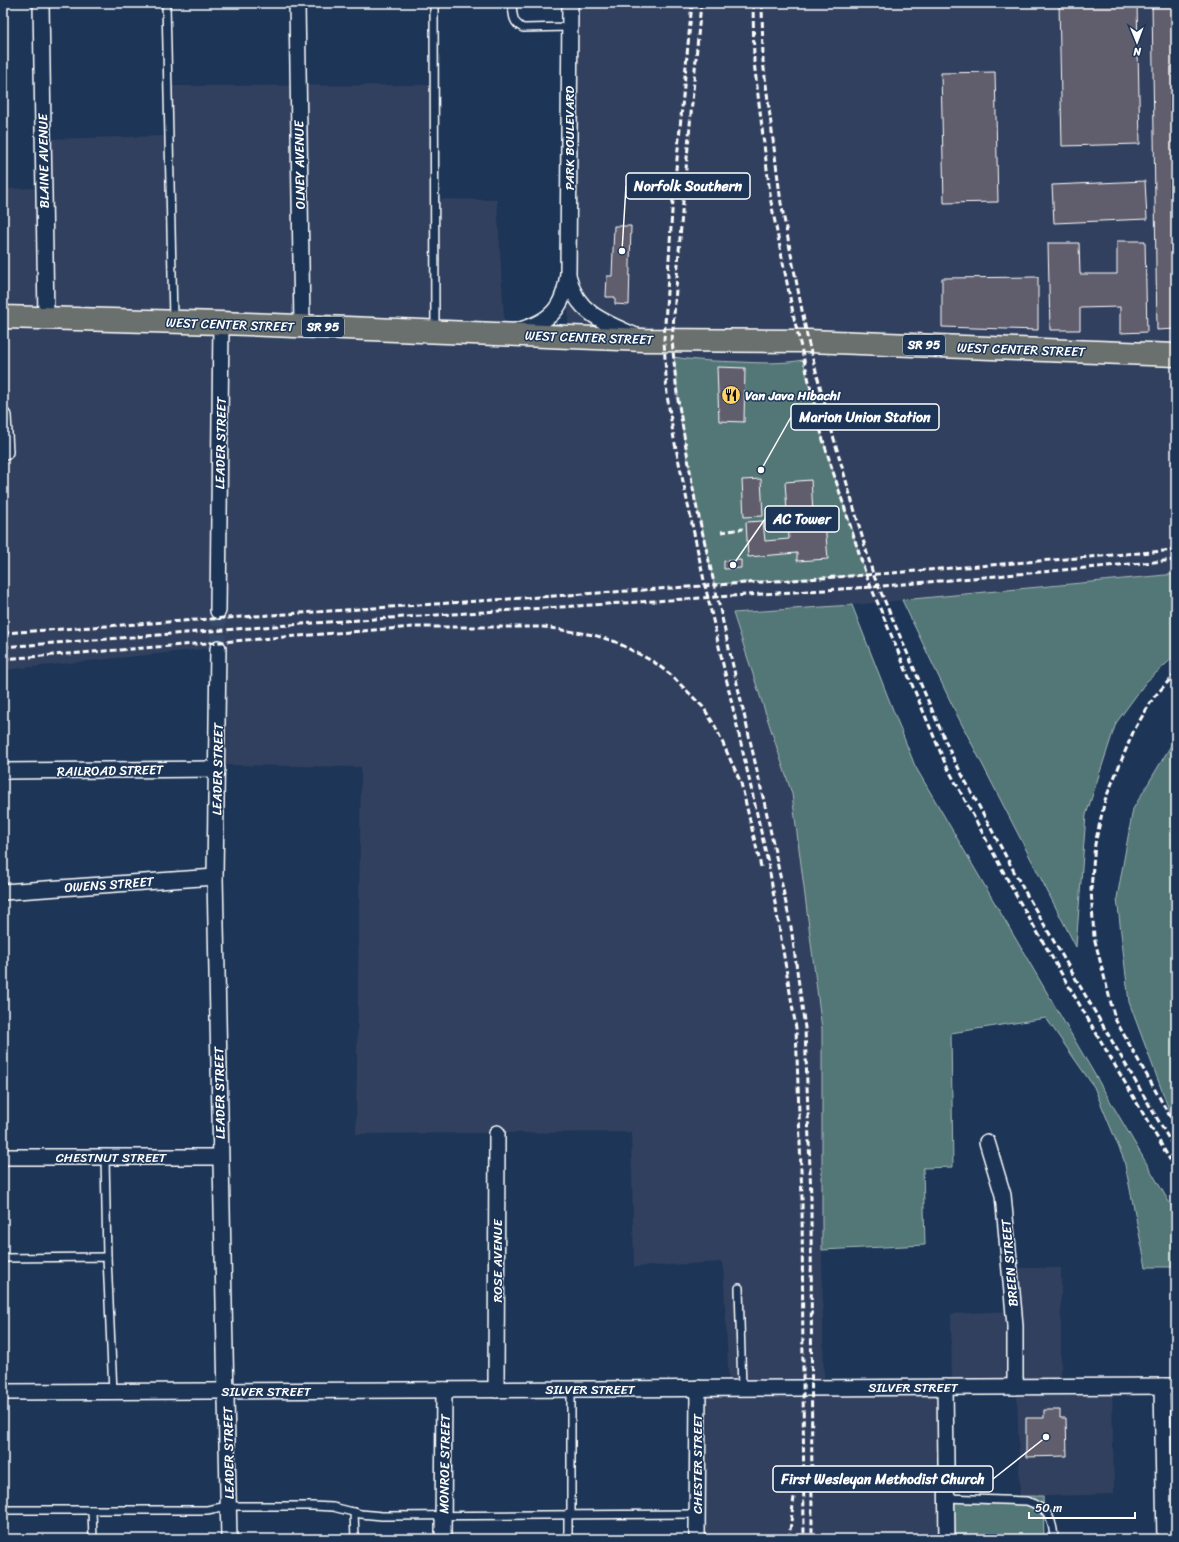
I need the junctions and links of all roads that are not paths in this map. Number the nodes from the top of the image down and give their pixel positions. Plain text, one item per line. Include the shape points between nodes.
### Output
1 (41, 3) edge
2 (166, 3) edge
3 (297, 3) edge
4 (434, 3) edge
5 (512, 3) edge
6 (570, 3) edge
7 (570, 27) junction
8 (568, 273) junction
9 (3, 317) edge
10 (46, 318) junction
11 (173, 322) junction
12 (221, 323) junction
13 (302, 326) junction
14 (435, 331) junction
15 (505, 334) junction
16 (644, 340) junction
17 (1176, 355) edge
18 (3, 416) edge
19 (5, 452) dead end
20 (218, 611) tunnel mouth
21 (218, 648) tunnel mouth
22 (217, 768) junction
23 (3, 771) edge
24 (215, 877) junction
25 (3, 892) edge
26 (497, 1133) dead end
27 (987, 1142) dead end
28 (3, 1157) edge
29 (106, 1157) junction
30 (220, 1157) junction
31 (107, 1257) junction
32 (3, 1258) edge
33 (739, 1288) dead end
34 (1169, 1386) edge
35 (945, 1387) junction
36 (1015, 1387) junction
37 (698, 1388) junction
38 (742, 1388) junction
39 (571, 1389) junction
40 (444, 1390) junction
41 (496, 1390) junction
42 (227, 1391) junction
43 (3, 1392) edge
44 (113, 1392) junction
45 (946, 1498) junction
46 (228, 1506) junction
47 (3, 1510) edge
48 (92, 1510) junction
49 (354, 1512) junction
50 (570, 1514) junction
51 (697, 1514) junction
52 (443, 1515) junction
53 (93, 1539) edge
54 (229, 1539) edge
55 (355, 1539) edge
56 (443, 1539) edge
57 (568, 1539) edge
58 (697, 1539) edge
59 (946, 1539) edge
60 (1054, 1539) edge
61 (1165, 1539) edge

1 - 10 street, BLAINE AVENUE
2 - 11 lane
3 - 13 street, OLNEY AVENUE
4 - 14 lane
5 - 7 lane via 513,20 516,25 523,28
6 - 7 street, PARK BOULEVARD
7 - 8 street, PARK BOULEVARD
8 - 15 street, PARK BOULEVARD via 566,293 556,309 528,328
8 - 16 street, PARK BOULEVARD via 578,302 592,314
9 - 10 main road, WEST CENTER STREET / SR 95
10 - 11 main road, WEST CENTER STREET / SR 95
11 - 12 main road, WEST CENTER STREET / SR 95
12 - 13 main road, WEST CENTER STREET / SR 95
12 - 20 street, LEADER STREET
13 - 14 main road, WEST CENTER STREET / SR 95
14 - 15 main road, WEST CENTER STREET / SR 95
15 - 16 main road, WEST CENTER STREET / SR 95
16 - 17 main road, WEST CENTER STREET / SR 95 via 803,341
18 - 19 street
21 - 22 street, LEADER STREET
22 - 23 street, RAILROAD STREET
22 - 24 street, LEADER STREET
24 - 25 street, OWENS STREET
24 - 30 street, LEADER STREET
26 - 41 street, ROSE AVENUE
27 - 36 street, BREEN STREET via 1003,1195 1014,1317
28 - 29 street, CHESTNUT STREET
29 - 30 street, CHESTNUT STREET
29 - 31 lane
30 - 42 street, LEADER STREET
31 - 32 lane
31 - 44 lane
33 - 38 lane
34 - 36 street, SILVER STREET
34 - 61 street
35 - 36 street, SILVER STREET
35 - 38 street, SILVER STREET
35 - 45 street
37 - 38 street, SILVER STREET
37 - 39 street, SILVER STREET
37 - 51 street, CHESTER STREET
39 - 41 street, SILVER STREET
39 - 50 lane
40 - 41 street, SILVER STREET
40 - 42 street, SILVER STREET
40 - 52 street, MONROE STREET
42 - 44 street, SILVER STREET
42 - 46 street, LEADER STREET
43 - 44 street, SILVER STREET
45 - 59 street
45 - 60 lane via 1027,1501 1038,1505 1048,1514
46 - 48 lane via 208,1510
46 - 49 lane via 333,1507
46 - 54 street, LEADER STREET
47 - 48 lane
48 - 53 lane
49 - 52 lane via 382,1516
49 - 55 lane
50 - 51 lane
50 - 52 lane
50 - 57 lane
51 - 58 street, CHESTER STREET
52 - 56 street, MONROE STREET

